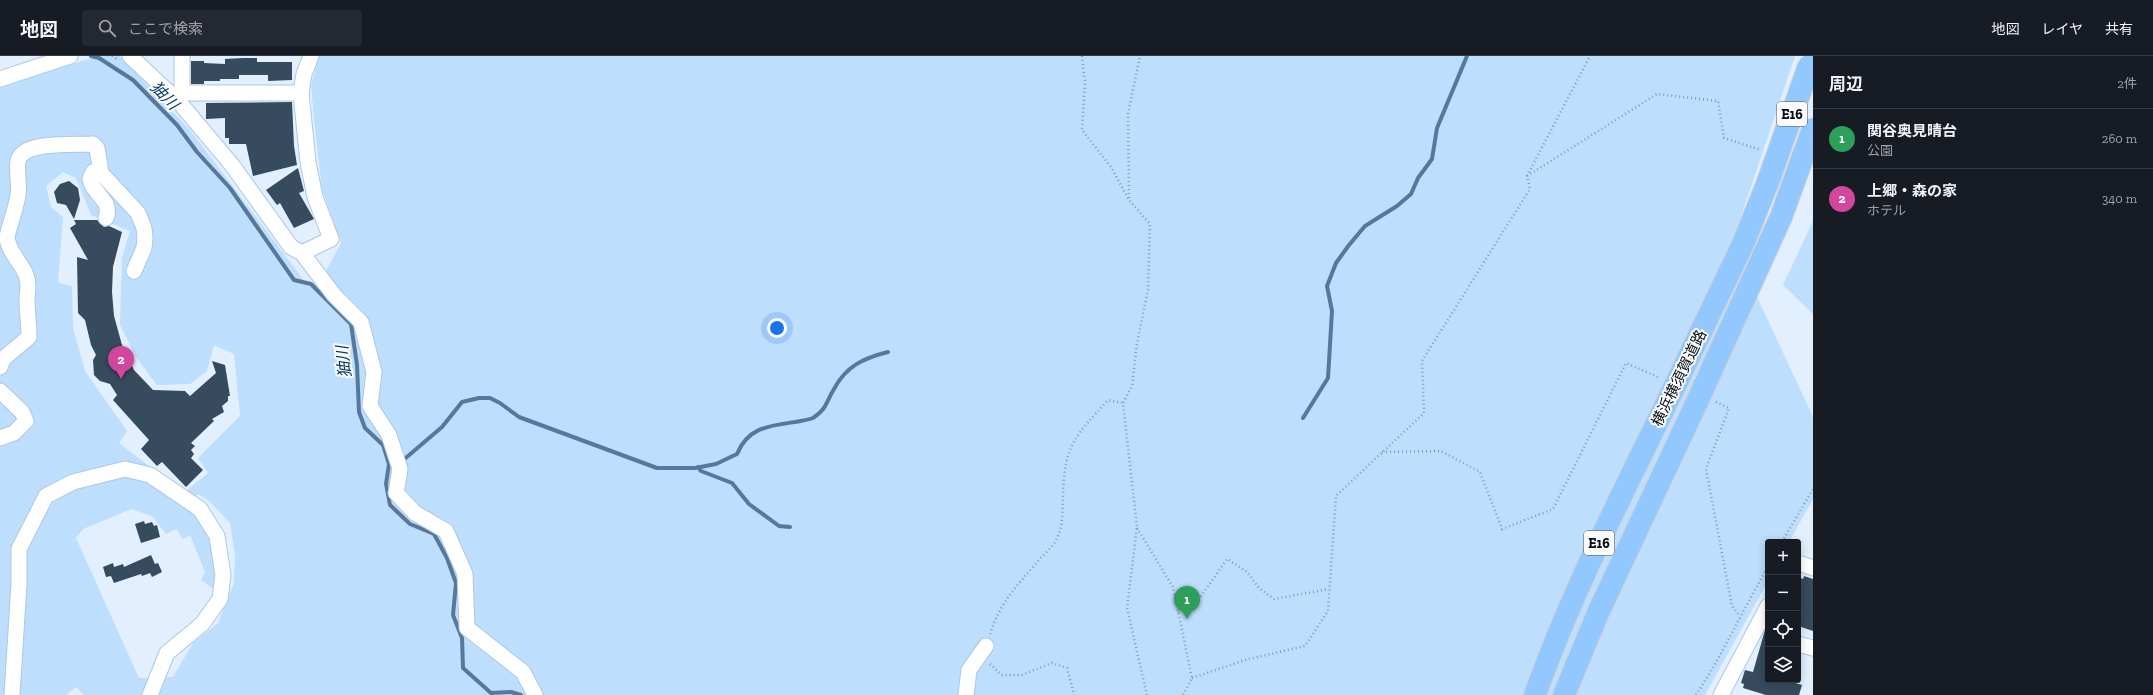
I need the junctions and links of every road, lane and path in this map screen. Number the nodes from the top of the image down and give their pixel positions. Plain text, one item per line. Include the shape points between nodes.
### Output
1 (70, 56) edge
2 (130, 56) edge
3 (182, 56) edge
4 (311, 56) edge
5 (1082, 56) edge
6 (1140, 56) edge
7 (1590, 56) edge
8 (1810, 61) edge
9 (0, 79) edge
10 (301, 93) junction
11 (180, 97) junction
12 (1813, 129) edge
13 (1769, 153) dead end
14 (101, 173) junction
15 (1527, 176) junction
16 (1129, 200) junction
17 (106, 218) dead end
18 (302, 253) junction
19 (134, 271) dead end
20 (0, 367) edge
21 (1667, 387) junction
22 (0, 391) edge
23 (1705, 402) junction
24 (1123, 403) junction
25 (0, 438) edge
26 (1382, 452) junction
27 (1813, 489) edge
28 (1137, 527) junction
29 (1784, 539) edge
30 (1801, 564) edge
31 (1813, 568) edge
32 (1765, 572) edge
33 (1329, 589) junction
34 (1767, 611) edge
35 (1178, 612) junction
36 (1740, 616) junction
37 (1761, 632) edge
38 (1801, 645) edge
39 (986, 646) junction
40 (1813, 648) edge
41 (1192, 678) junction
42 (12, 695) edge
43 (150, 695) edge
44 (535, 695) edge
45 (966, 695) edge
46 (1074, 695) edge
47 (1147, 695) edge
48 (1183, 695) edge
49 (1535, 695) edge
50 (1564, 695) edge
51 (1696, 695) edge
52 (1721, 695) edge

1 - 9 street
2 - 11 street
3 - 11 street
4 - 10 street via 304,74
5 - 16 path via 1085,83 1082,130 1111,167
6 - 16 path via 1128,114
7 - 15 path
8 - 21 highway, 横浜横須賀道路 / E16, bridge via 1768,182 1743,244
10 - 11 street
10 - 18 street via 312,183 317,205 331,239
11 - 18 street via 291,247
12 - 23 highway, 横浜横須賀道路 / E16, bridge via 1781,217
13 - 15 path via 1724,138 1718,101 1657,94
14 - 17 street via 93,172 90,179 108,207
14 - 19 street via 138,212 144,228 144,248
14 - 20 street via 97,148 93,144 32,148 18,159 18,195 7,244 26,275 29,288 29,337 3,359
15 - 26 path via 1530,189 1422,361 1424,412
16 - 24 path via 1150,224 1148,290 1136,343 1132,386
18 - 44 street via 334,296 361,322 374,372 370,406 389,434 398,462 396,493 415,513 446,531 465,574 468,628 523,672
21 - 26 path via 1626,363 1552,509 1502,529 1480,472 1441,451
21 - 49 highway, 横浜横須賀道路 / E16 via 1554,641
22 - 25 street via 22,412 26,421 14,433
23 - 36 path via 1729,408 1706,469 1732,606
23 - 50 highway, 横浜横須賀道路 / E16 via 1598,612
24 - 28 path
24 - 39 path via 1108,400 1080,431 1071,446 1064,474 1062,527 1056,540 1007,598 997,614
26 - 33 path via 1336,496
27 - 29 path
28 - 35 path via 1173,587
28 - 47 path via 1127,608
30 - 31 street
32 - 36 path
33 - 35 path via 1274,599 1259,588 1247,572 1228,559 1197,602
33 - 41 path via 1328,611 1305,646 1245,660
34 - 37 street
35 - 41 path
36 - 51 path via 1716,664
37 - 52 street
38 - 40 street
39 - 45 street via 969,670
39 - 46 path via 990,665 1002,675 1022,675 1052,664 1067,668
41 - 48 path
42 - 43 street via 19,549 46,496 73,482 125,469 150,475 200,509 217,536 223,575 220,599 202,624 167,653

